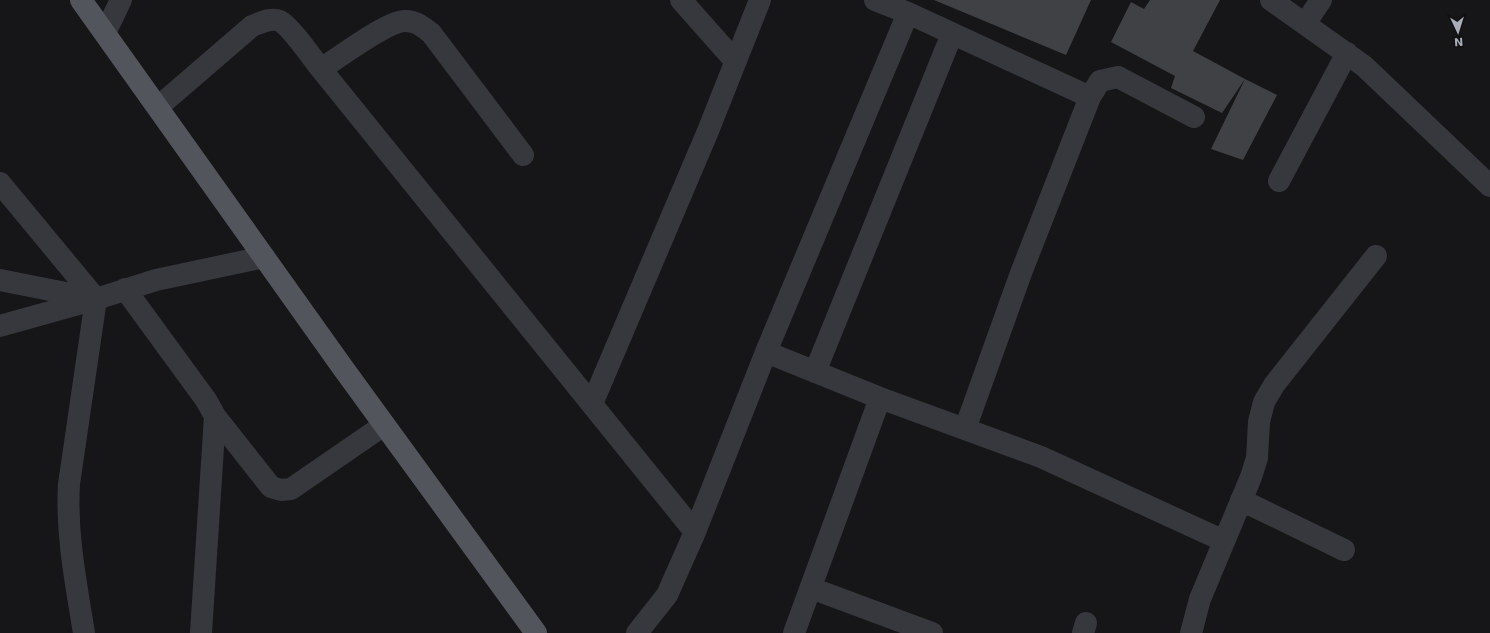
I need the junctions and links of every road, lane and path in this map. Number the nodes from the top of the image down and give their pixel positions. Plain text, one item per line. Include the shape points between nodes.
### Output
1 (81, 0) edge
2 (121, 0) edge
3 (760, 0) edge
4 (875, 0) edge
5 (1271, 0) edge
6 (1321, 0) edge
7 (682, 1) edge
8 (908, 13) junction
9 (1305, 24) junction
10 (105, 33) junction
11 (952, 34) junction
12 (1347, 53) junction
13 (735, 61) junction
14 (321, 69) junction
15 (1090, 97) junction
16 (158, 107) junction
17 (1194, 117) dead end
18 (523, 155) dead end
19 (1279, 181) dead end
20 (0, 183) edge
21 (1490, 186) edge
22 (1376, 256) dead end
23 (264, 257) junction
24 (0, 280) edge
25 (125, 289) junction
26 (96, 299) junction
27 (0, 326) edge
28 (766, 352) junction
29 (815, 372) junction
30 (880, 398) junction
31 (592, 404) junction
32 (215, 416) junction
33 (384, 424) junction
34 (965, 429) junction
35 (1241, 500) junction
36 (694, 532) junction
37 (1224, 541) junction
38 (1344, 550) dead end
39 (811, 588) junction
40 (84, 633) edge
41 (201, 633) edge
42 (536, 633) edge
43 (637, 633) edge
44 (794, 633) edge
45 (932, 633) edge
46 (1191, 633) edge

1 - 10 main road
2 - 10 street
3 - 13 street
4 - 8 street
5 - 9 street
6 - 9 street
7 - 13 street
8 - 11 street
8 - 28 street
9 - 12 street
10 - 16 main road
11 - 15 street
11 - 29 street
12 - 19 street
12 - 21 street via 1364,66
13 - 31 street via 708,131
14 - 16 street via 288,28 279,21 266,20 252,26
14 - 18 street via 389,25 404,21 419,24 432,33
14 - 31 street
15 - 17 street via 1100,81 1118,77
15 - 34 street via 1020,272
16 - 23 main road
20 - 26 street
22 - 35 street via 1274,385 1264,402 1258,422 1257,458
23 - 25 street
23 - 33 main road
24 - 26 street
25 - 26 street
25 - 32 street
26 - 27 street
26 - 40 street via 67,508 69,538
28 - 29 street
28 - 36 street
29 - 30 street
30 - 34 street
30 - 39 street
31 - 36 street
32 - 33 street via 271,487 281,490 291,489
32 - 41 street
33 - 42 main road
34 - 37 street via 1041,457
35 - 37 street
35 - 38 street
36 - 43 street via 667,595
37 - 46 street via 1200,599
39 - 44 street
39 - 45 street

